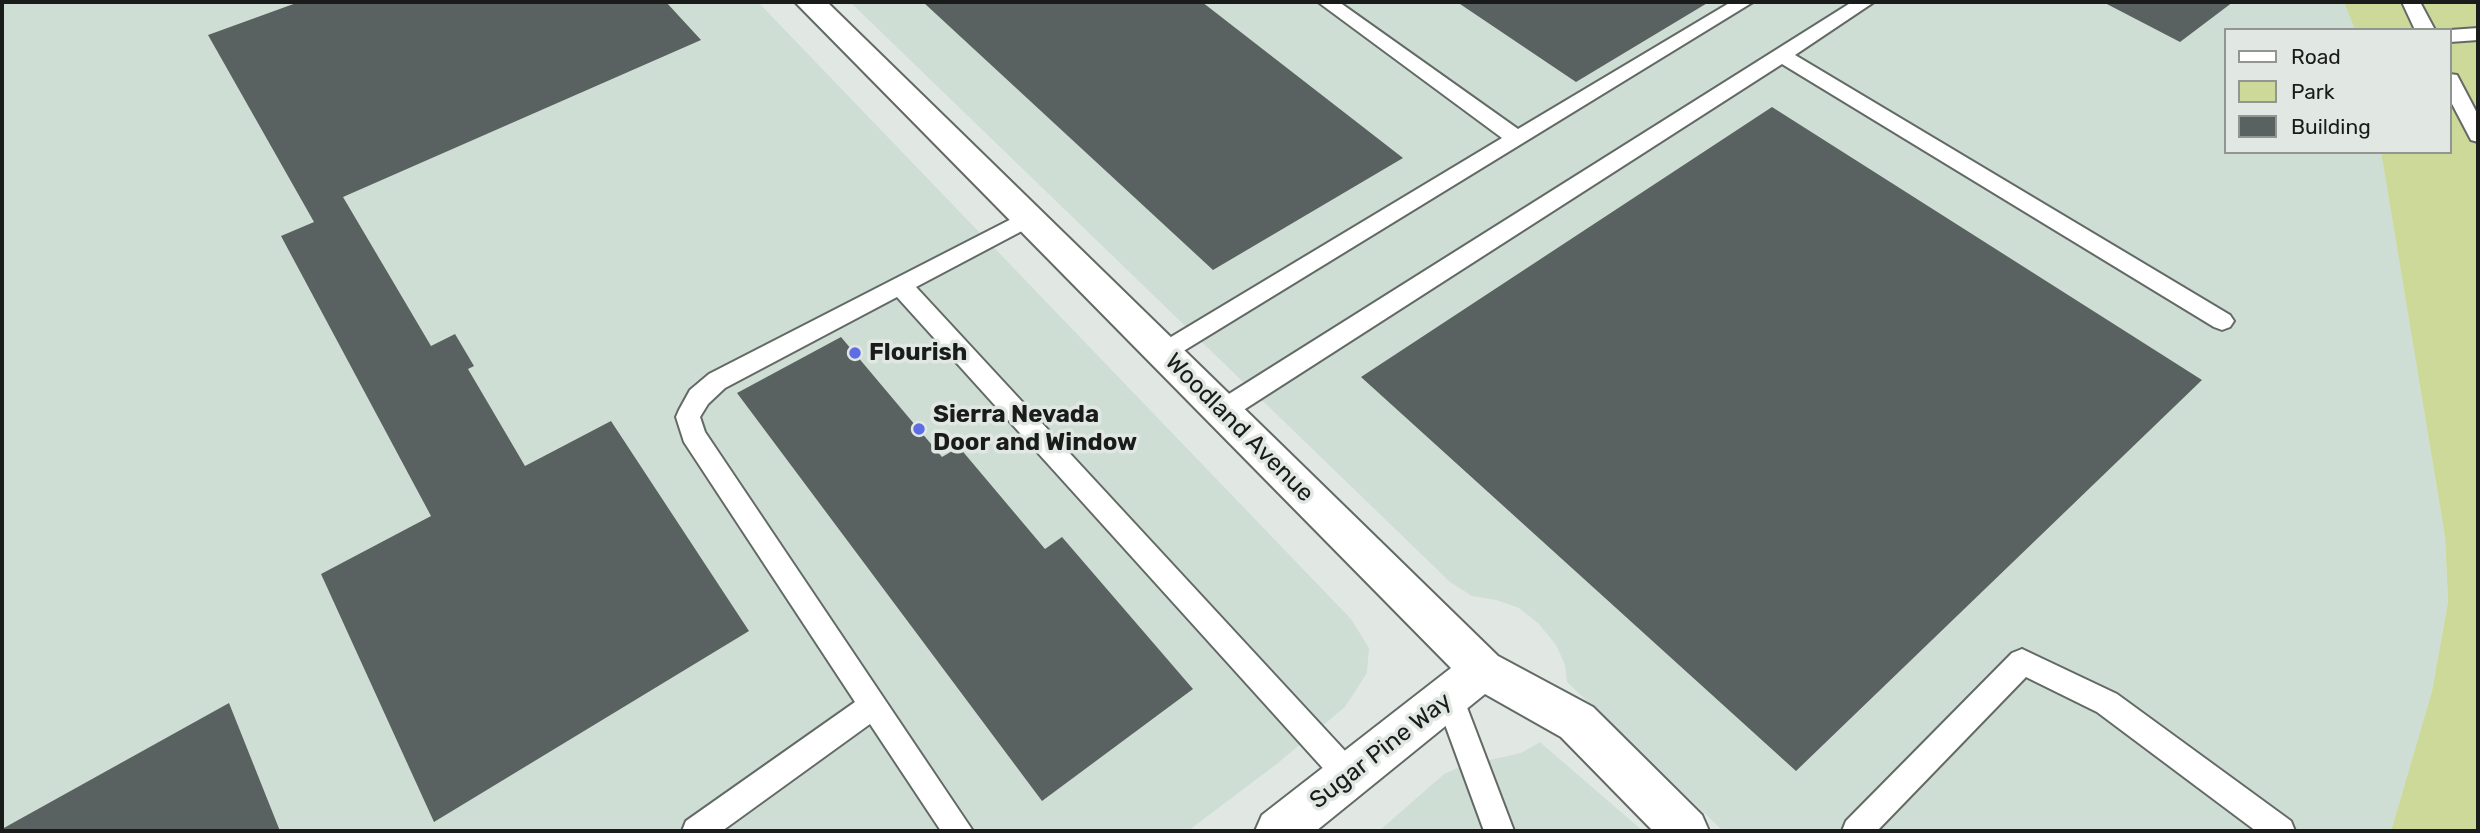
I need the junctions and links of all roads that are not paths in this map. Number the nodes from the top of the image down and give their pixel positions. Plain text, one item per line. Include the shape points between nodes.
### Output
1 (810, 2) edge
2 (1327, 2) edge
3 (1744, 2) edge
4 (1865, 2) edge
5 (2411, 2) edge
6 (2424, 28) edge
7 (2478, 34) edge
8 (2452, 36) edge
9 (1781, 55) junction
10 (2452, 83) edge
11 (2478, 135) edge
12 (1517, 139) junction
13 (1029, 218) junction
14 (900, 285) junction
15 (2222, 321) dead end
16 (1164, 352) junction
17 (1222, 411) junction
18 (1465, 684) junction
19 (874, 705) junction
20 (1349, 776) junction
21 (697, 831) edge
22 (958, 831) edge
23 (1279, 831) edge
24 (1499, 831) edge
25 (1685, 831) edge
26 (1857, 831) edge
27 (2280, 831) edge

1 - 13 street, Woodland Avenue
2 - 12 lane
3 - 12 lane
4 - 9 lane
5 - 6 lane
7 - 8 lane
9 - 15 lane
9 - 17 lane
10 - 11 lane
12 - 16 lane
13 - 14 lane
13 - 16 street, Woodland Avenue
14 - 19 lane via 717,381 699,397 688,417 693,435
14 - 20 lane
16 - 17 street, Woodland Avenue
17 - 18 street, Woodland Avenue
18 - 20 street, Sugar Pine Way
18 - 24 lane
18 - 25 street, Woodland Avenue via 1577,722
19 - 21 lane
19 - 22 lane
20 - 23 street, Sugar Pine Way
26 - 27 lane via 2022,662 2106,703

